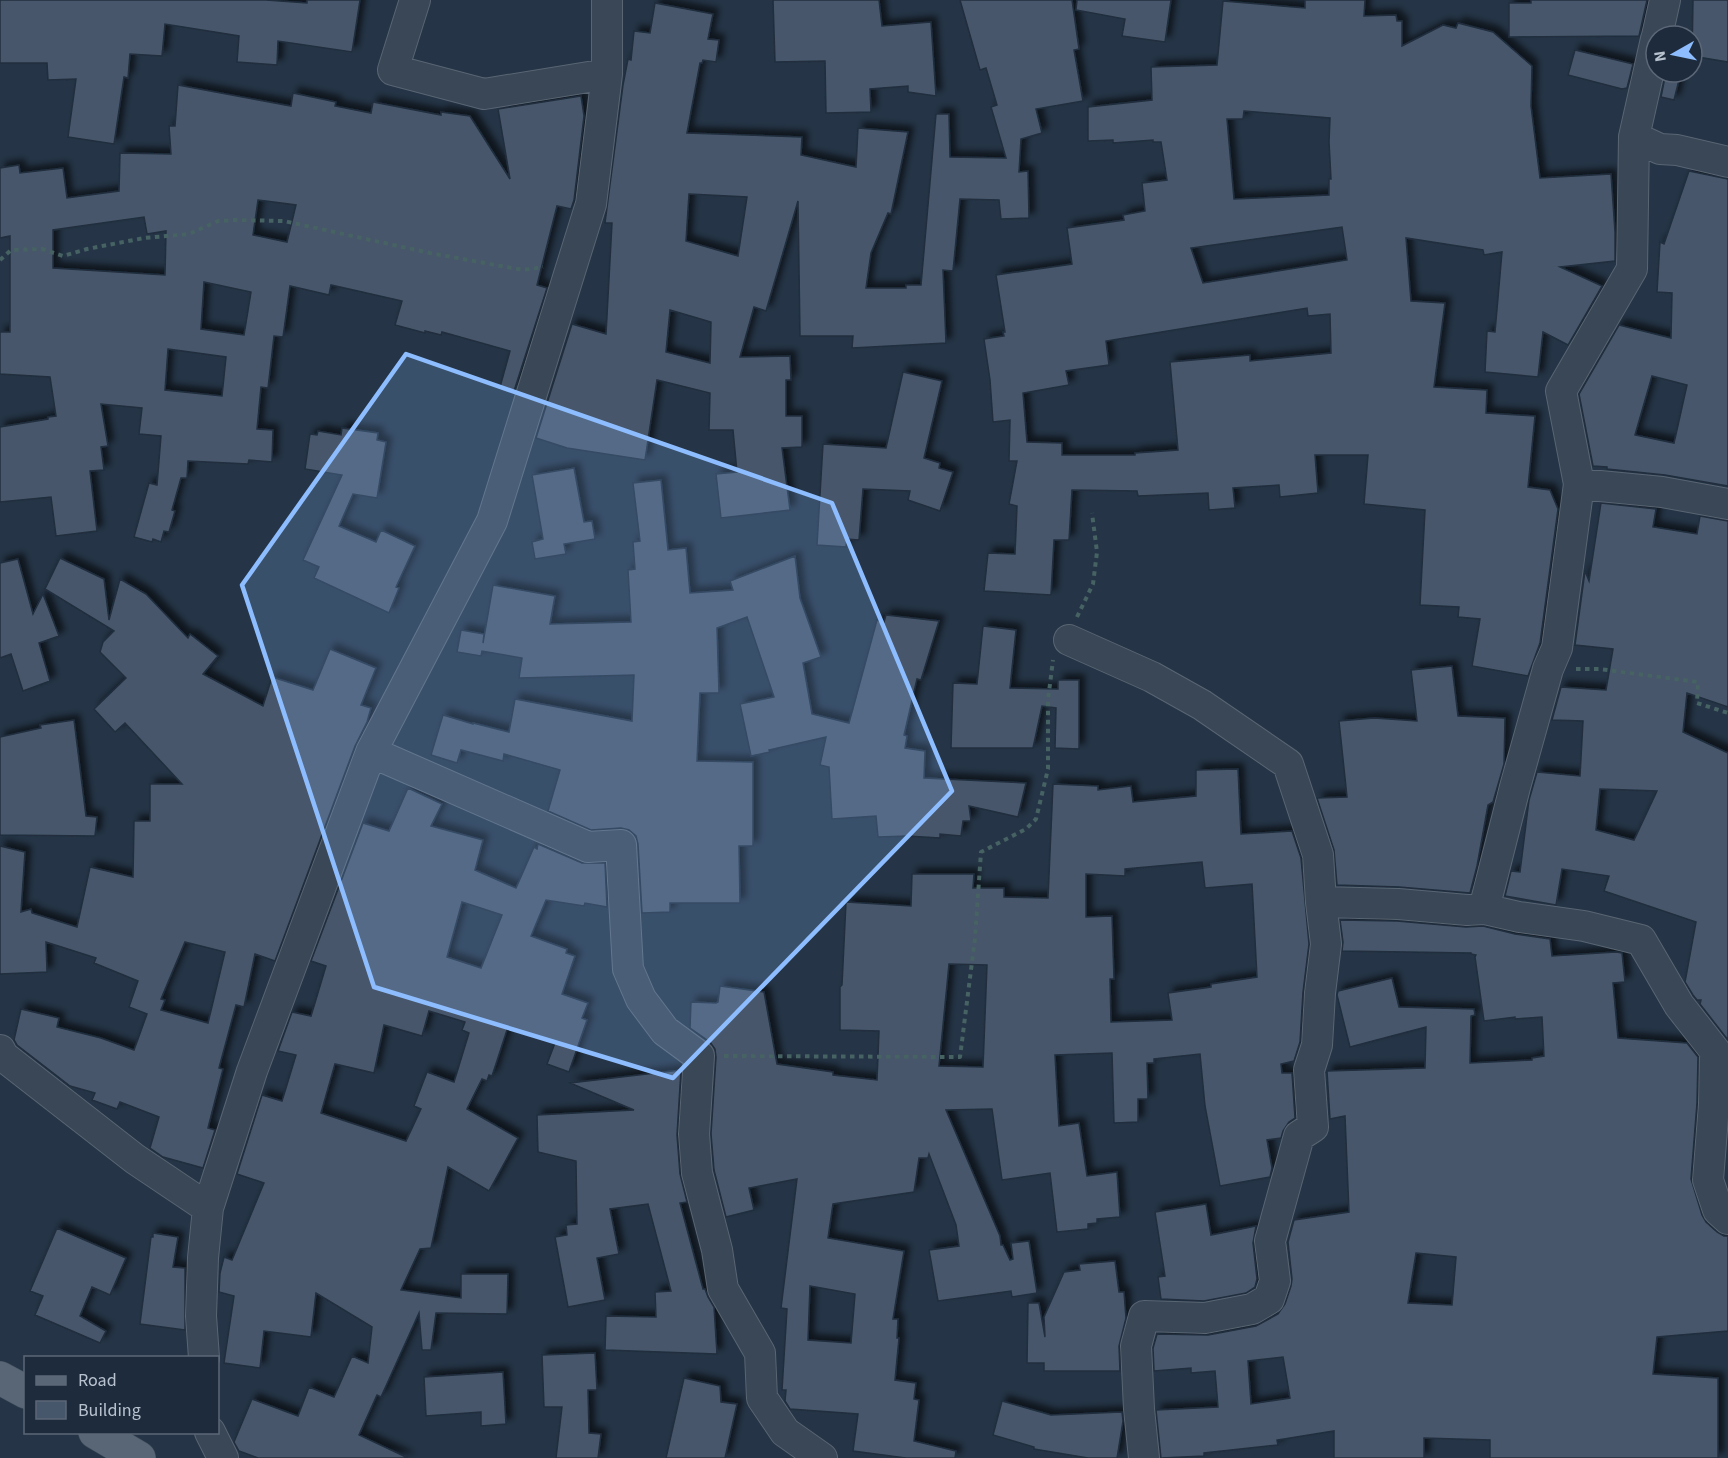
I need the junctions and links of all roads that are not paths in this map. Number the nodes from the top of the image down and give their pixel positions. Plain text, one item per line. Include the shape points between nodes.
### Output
1 (415, 0) edge
2 (608, 0) edge
3 (1665, 0) edge
4 (1659, 24) edge
5 (607, 74) junction
6 (1646, 84) edge
7 (1634, 137) junction
8 (1728, 162) edge
9 (1579, 484) junction
10 (1728, 504) edge
11 (1070, 640) road end
12 (371, 752) junction
13 (1321, 902) junction
14 (1484, 909) junction
15 (0, 1050) edge
16 (208, 1208) junction
17 (1728, 1219) edge
18 (204, 1356) edge
19 (0, 1378) edge
20 (24, 1391) edge
21 (98, 1434) edge
22 (211, 1434) edge
23 (139, 1458) edge
24 (223, 1458) edge
25 (822, 1458) edge
26 (1144, 1458) edge

1 - 5 street via 393,70 484,94
2 - 5 street
3 - 4 street
5 - 12 street via 591,204 492,521
6 - 7 street
7 - 8 street via 1660,149
7 - 9 street via 1632,269 1561,391
9 - 10 street via 1662,492
9 - 14 street via 1557,648 1548,669
11 - 13 street via 1152,677 1202,705 1287,764 1318,855
12 - 16 street via 252,1071
12 - 25 street via 588,847 621,845 628,969 641,999 665,1031 699,1056 694,1134 697,1173 723,1289 760,1353 762,1398 785,1432
13 - 14 street
13 - 26 street via 1326,944 1317,1045 1309,1070 1313,1127 1299,1136 1270,1241 1275,1281 1269,1299 1252,1309 1205,1318 1144,1316 1136,1346
14 - 17 street via 1641,940 1678,1005 1715,1051 1708,1180 1718,1210
15 - 16 street via 135,1160
16 - 18 street via 202,1258
19 - 20 main road
21 - 23 main road
22 - 24 street

